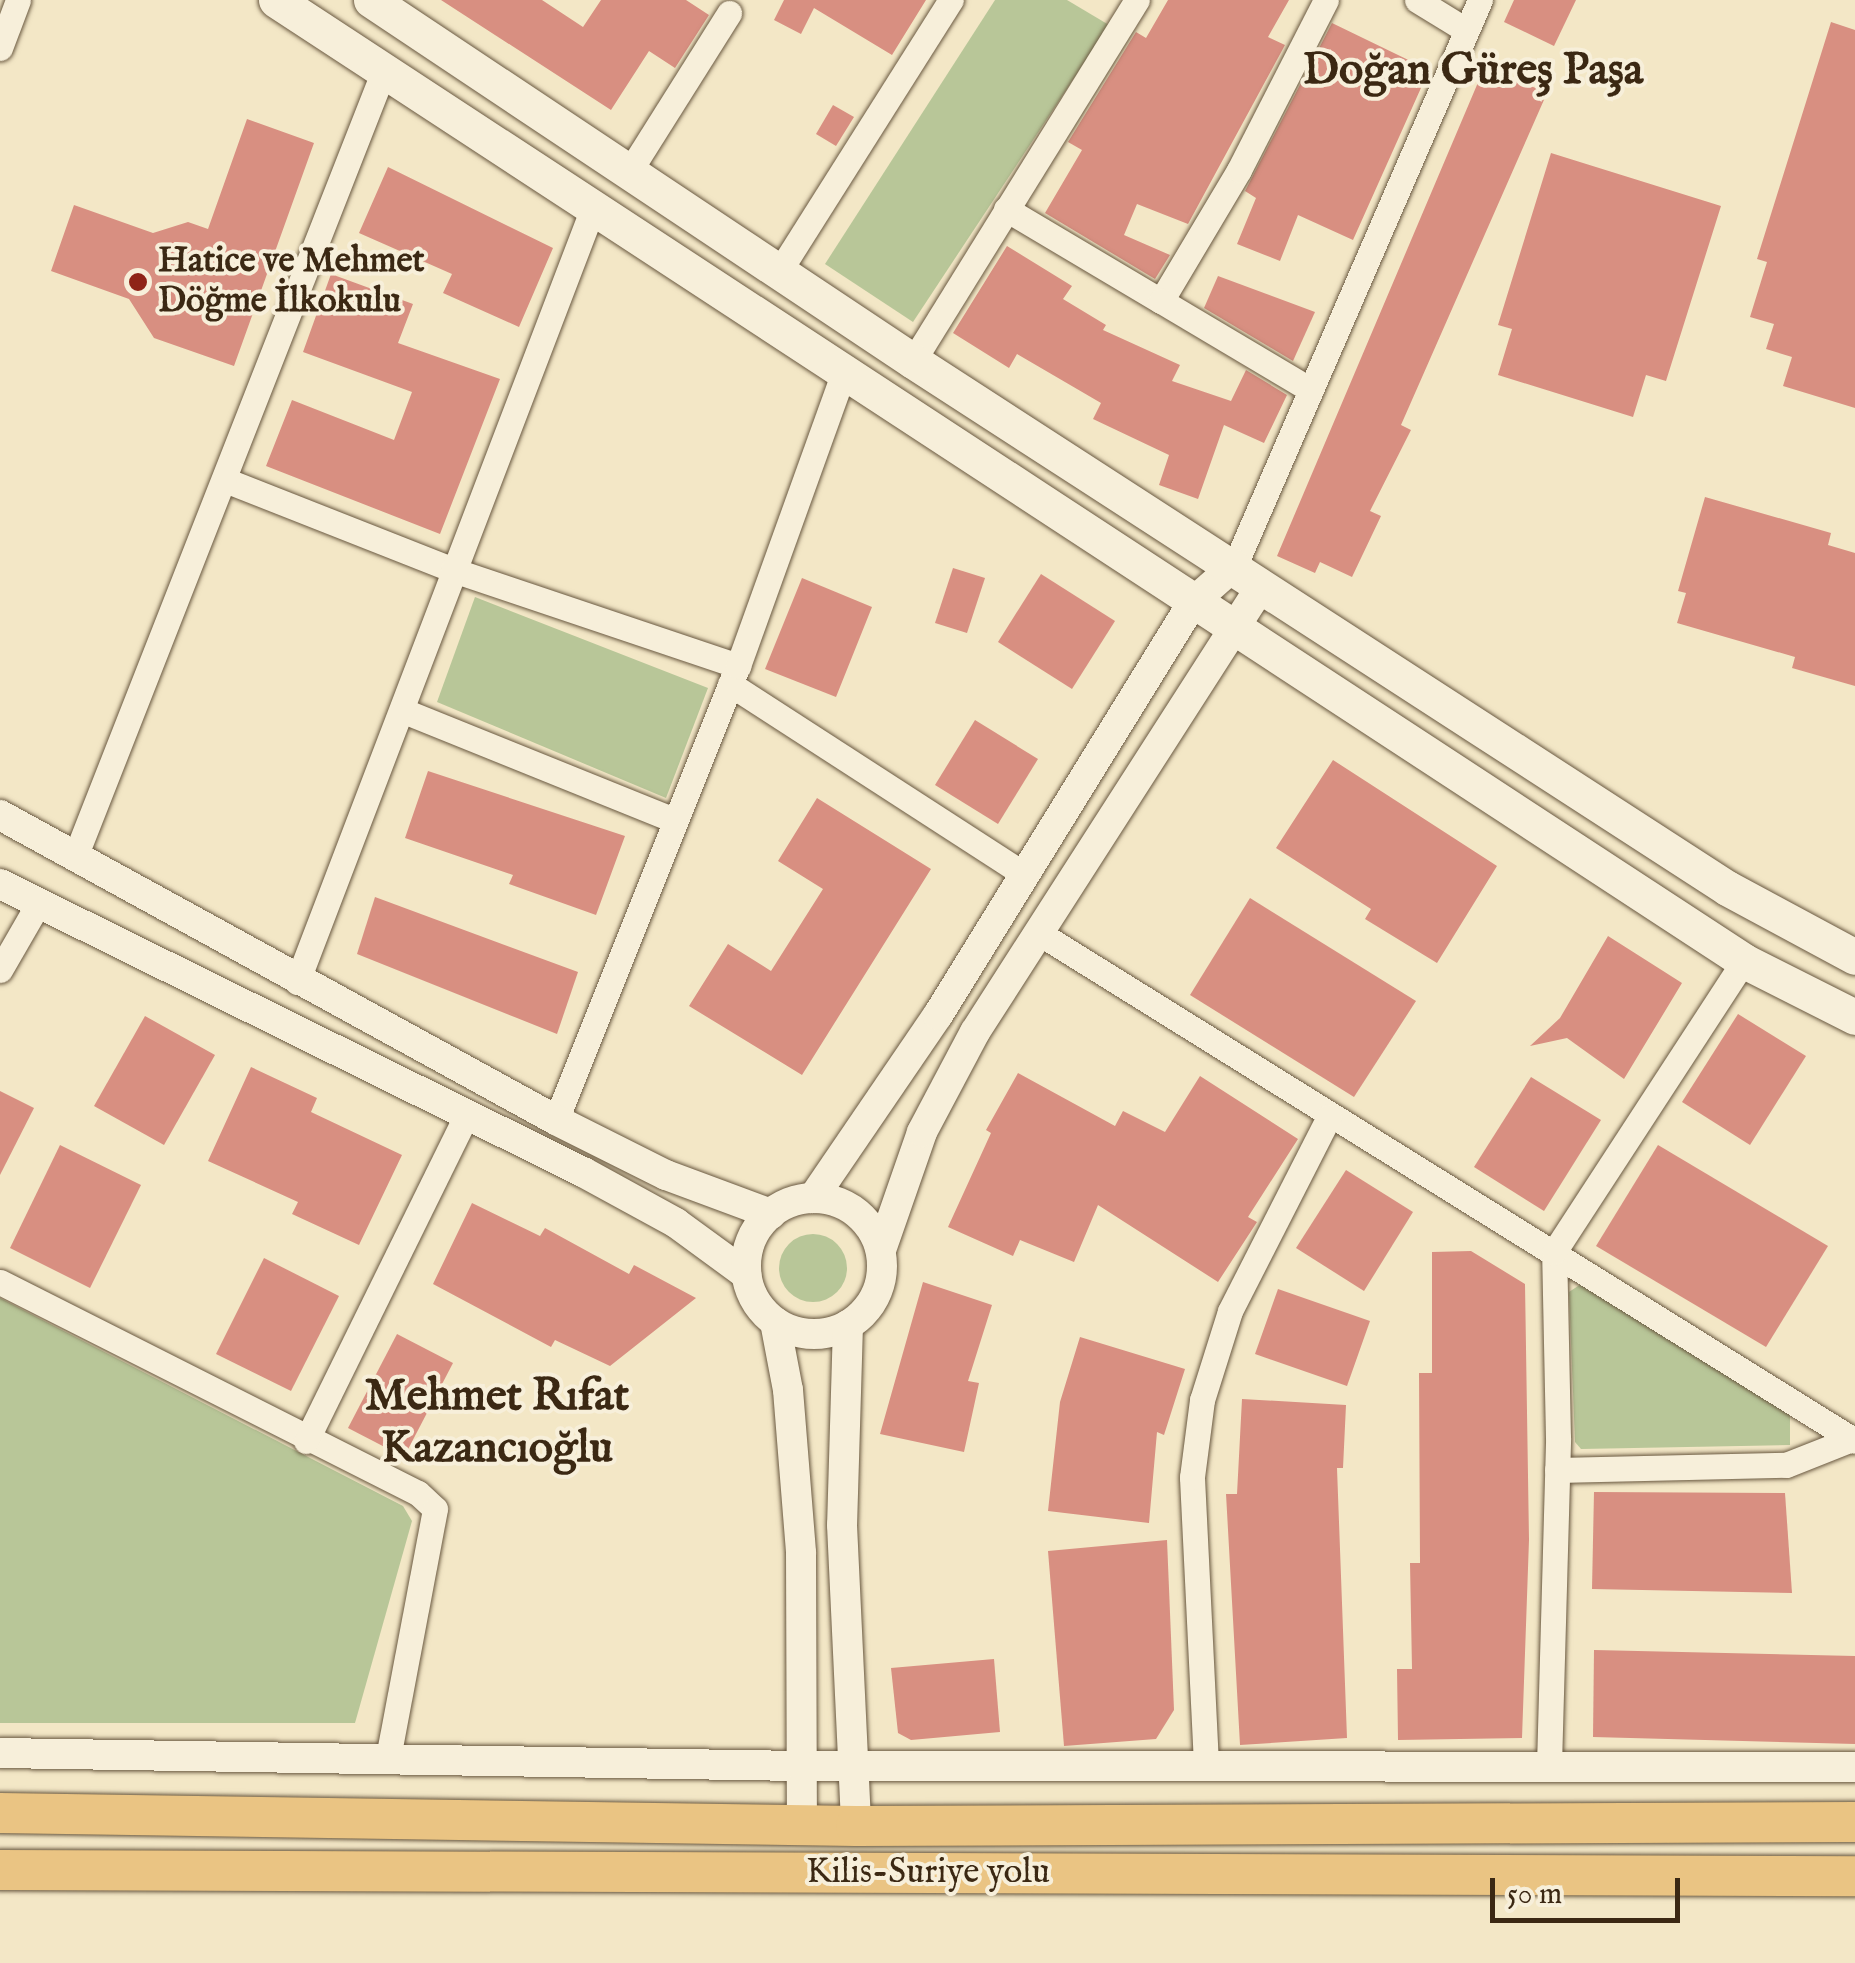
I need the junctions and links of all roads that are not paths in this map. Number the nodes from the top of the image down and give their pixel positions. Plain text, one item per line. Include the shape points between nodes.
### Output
1 (18, 0) edge
2 (276, 0) edge
3 (371, 0) edge
4 (951, 0) edge
5 (1137, 0) edge
6 (1326, 0) edge
7 (1417, 0) edge
8 (1480, 0) edge
9 (724, 4) edge
10 (1466, 30) junction
11 (0, 48) edge
12 (384, 70) junction
13 (629, 172) junction
14 (594, 205) junction
15 (1006, 209) junction
16 (780, 270) junction
17 (1161, 301) junction
18 (912, 361) junction
19 (846, 368) junction
20 (1310, 390) junction
21 (225, 480) junction
22 (453, 570) junction
23 (1249, 575) junction
24 (1193, 602) junction
25 (1230, 626) junction
26 (734, 675) junction
27 (404, 711) junction
28 (0, 816) edge
29 (674, 820) junction
30 (76, 857) junction
31 (1025, 875) junction
32 (0, 884) edge
33 (38, 906) junction
34 (1039, 933) junction
35 (1855, 957) edge
36 (1744, 961) junction
37 (0, 970) edge
38 (297, 982) junction
39 (1855, 1017) edge
40 (468, 1114) junction
41 (1330, 1118) junction
42 (556, 1120) junction
43 (813, 1198) junction
44 (771, 1214) junction
45 (881, 1250) junction
46 (1554, 1252) junction
47 (746, 1274) junction
48 (0, 1282) edge
49 (774, 1322) junction
50 (848, 1326) junction
51 (1854, 1440) edge
52 (306, 1441) junction
53 (1557, 1470) junction
54 (0, 1753) edge
55 (388, 1757) junction
56 (850, 1764) junction
57 (1206, 1764) junction
58 (1549, 1765) junction
59 (801, 1766) junction
60 (1855, 1766) edge
61 (0, 1813) edge
62 (1855, 1822) edge
63 (802, 1824) junction
64 (856, 1826) junction
65 (0, 1870) edge
66 (1855, 1876) edge

1 - 11 street
2 - 12 main road
3 - 13 main road
4 - 16 street
5 - 15 street
6 - 17 street via 1240,170
7 - 10 street
8 - 10 street
9 - 13 street
10 - 20 street
12 - 14 main road
12 - 21 street
13 - 16 main road
14 - 19 main road
14 - 22 street
15 - 17 street
15 - 18 street
16 - 18 main road
17 - 20 street
18 - 23 main road
19 - 24 main road
19 - 26 street
20 - 23 street
21 - 22 street
21 - 30 street
22 - 26 street
22 - 27 street
23 - 24 street
23 - 25 street
23 - 35 main road via 1727,888
24 - 25 main road
24 - 31 street
25 - 34 street
25 - 36 main road
26 - 29 street
26 - 31 street
27 - 29 street
27 - 38 street
28 - 30 street
29 - 42 street
30 - 38 street
31 - 43 street
32 - 33 street
33 - 37 street
33 - 40 street
34 - 41 street
34 - 45 street via 922,1132
36 - 39 main road
36 - 46 street
38 - 42 street
40 - 47 street via 676,1223
40 - 52 street
41 - 46 street
41 - 57 street via 1230,1311 1202,1400 1192,1478
42 - 44 street via 666,1175
43 - 44 street
43 - 45 street via 856,1212
44 - 47 street via 752,1241
45 - 50 street via 877,1294
46 - 51 street
46 - 53 street
47 - 49 street
48 - 52 street
49 - 50 street via 811,1334
49 - 59 street via 788,1390 801,1552
50 - 56 street via 842,1525
51 - 53 street via 1786,1465
52 - 55 street via 418,1493 436,1509
53 - 58 street
54 - 55 street
55 - 59 street
56 - 57 street
56 - 59 street
56 - 64 street
57 - 58 street
58 - 60 street
59 - 63 street
61 - 63 highway
62 - 64 highway
63 - 64 highway
65 - 66 highway, Kilis-Suriye yolu

